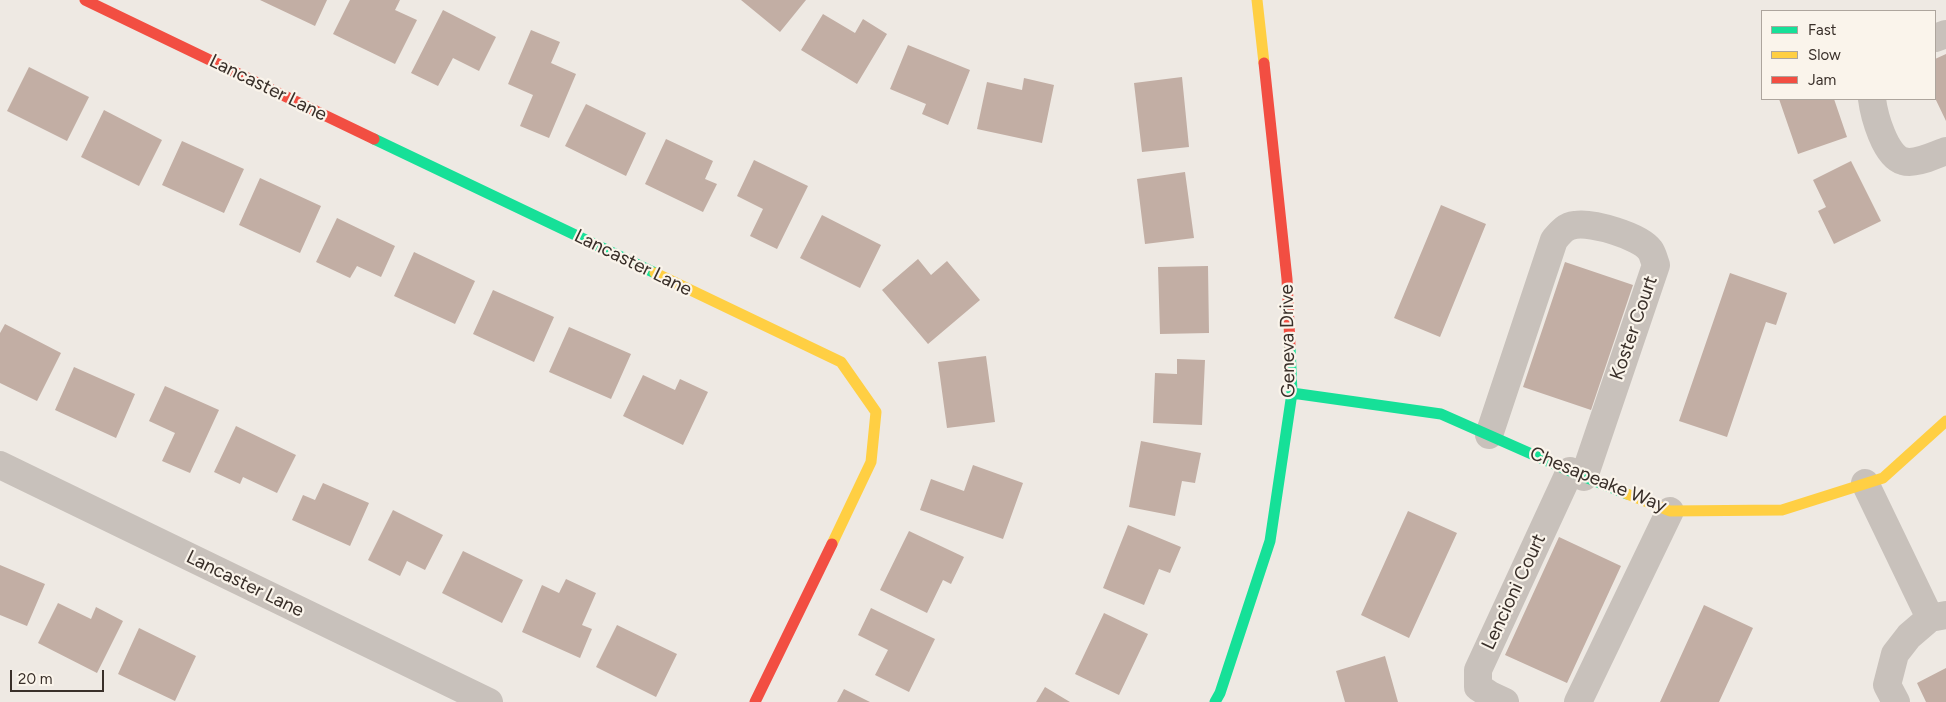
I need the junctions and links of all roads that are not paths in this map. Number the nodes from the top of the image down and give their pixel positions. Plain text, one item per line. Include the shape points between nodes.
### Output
1 (85, 0) edge
2 (1257, 0) edge
3 (1872, 100) edge
4 (1946, 151) edge
5 (1292, 392) junction
6 (1946, 421) edge
7 (1489, 435) junction
8 (0, 465) edge
9 (1577, 474) junction
10 (1865, 483) junction
11 (1670, 511) junction
12 (1938, 616) edge
13 (489, 702) edge
14 (755, 702) edge
15 (1215, 702) edge
16 (1505, 702) edge
17 (1578, 702) edge
18 (1896, 702) edge

1 - 14 street, Lancaster Lane via 841,362 876,412 871,462
2 - 5 street, Geneva Drive via 1287,279
3 - 4 street via 1880,132 1893,154 1903,161
5 - 7 street, Chesapeake Way via 1441,414
5 - 15 street, Geneva Drive via 1270,541
6 - 10 street, Chesapeake Way via 1883,478
7 - 9 street, Chesapeake Way
7 - 9 street, Koster Court via 1554,240 1563,229 1574,225 1591,225 1634,238 1650,249 1656,265
8 - 13 street, Lancaster Lane
9 - 11 street, Chesapeake Way
9 - 16 street, Lencioni Court via 1478,670 1478,686
10 - 11 street, Chesapeake Way via 1782,510
10 - 12 street
11 - 17 street
12 - 18 street via 1910,636 1895,654 1887,685

